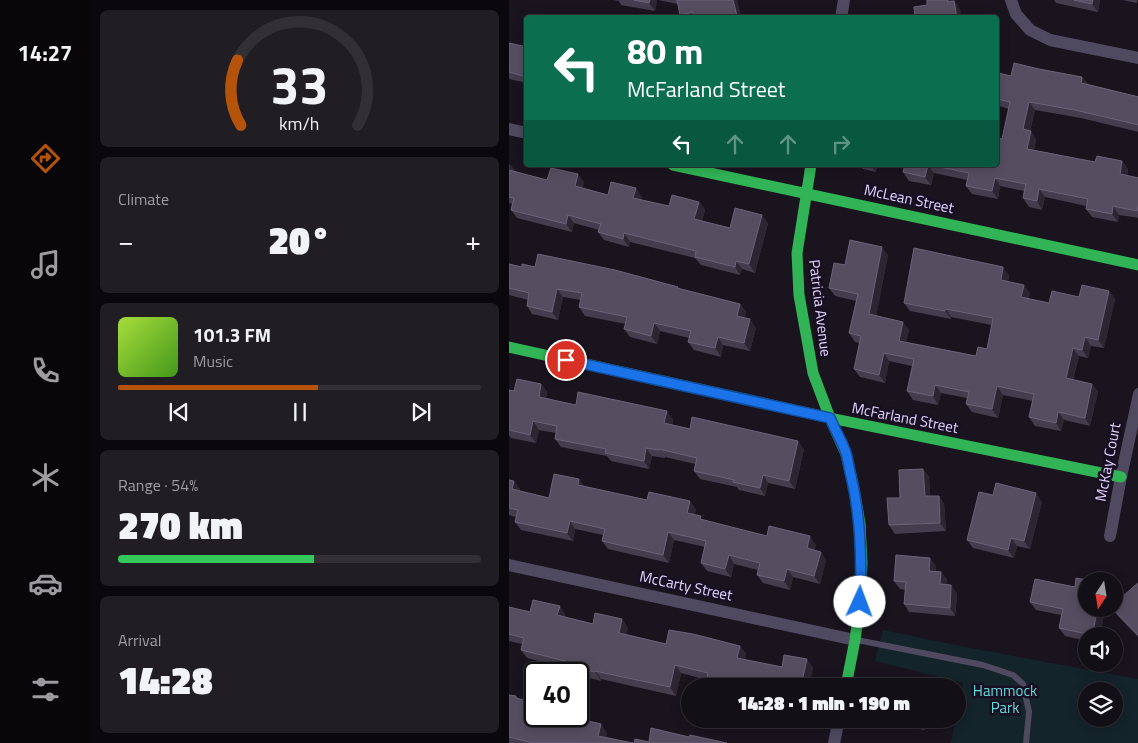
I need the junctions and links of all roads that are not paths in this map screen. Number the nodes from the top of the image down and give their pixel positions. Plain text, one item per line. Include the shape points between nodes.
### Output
1 (844, 0) edge
2 (1011, 0) edge
3 (842, 15) edge
4 (1138, 58) edge
5 (509, 129) edge
6 (524, 132) edge
7 (682, 167) edge
8 (811, 167) edge
9 (806, 194) junction
10 (1138, 265) edge
11 (509, 348) edge
12 (1138, 394) edge
13 (830, 418) junction
14 (1121, 476) junction
15 (1110, 536) dead end
16 (509, 565) edge
17 (855, 640) junction
18 (848, 678) edge
19 (837, 728) edge
20 (834, 743) edge
21 (1025, 743) edge

1 - 3 street
2 - 4 street via 1016,14 1030,30 1050,40
5 - 6 street
7 - 9 street, McLean Street
8 - 9 street, Patricia Avenue
9 - 10 street, McLean Street
9 - 13 street, Patricia Avenue via 797,253 799,295 813,373
11 - 13 street, McFarland Street
12 - 14 street, McKay Court
13 - 14 street, McFarland Street
13 - 17 street, Patricia Avenue via 846,454 859,524 862,563
14 - 15 street, McKay Court
16 - 17 street, McCarty Street
17 - 18 street, Patricia Avenue
17 - 21 lane via 983,665 1013,675 1023,684 1029,712
19 - 20 street

